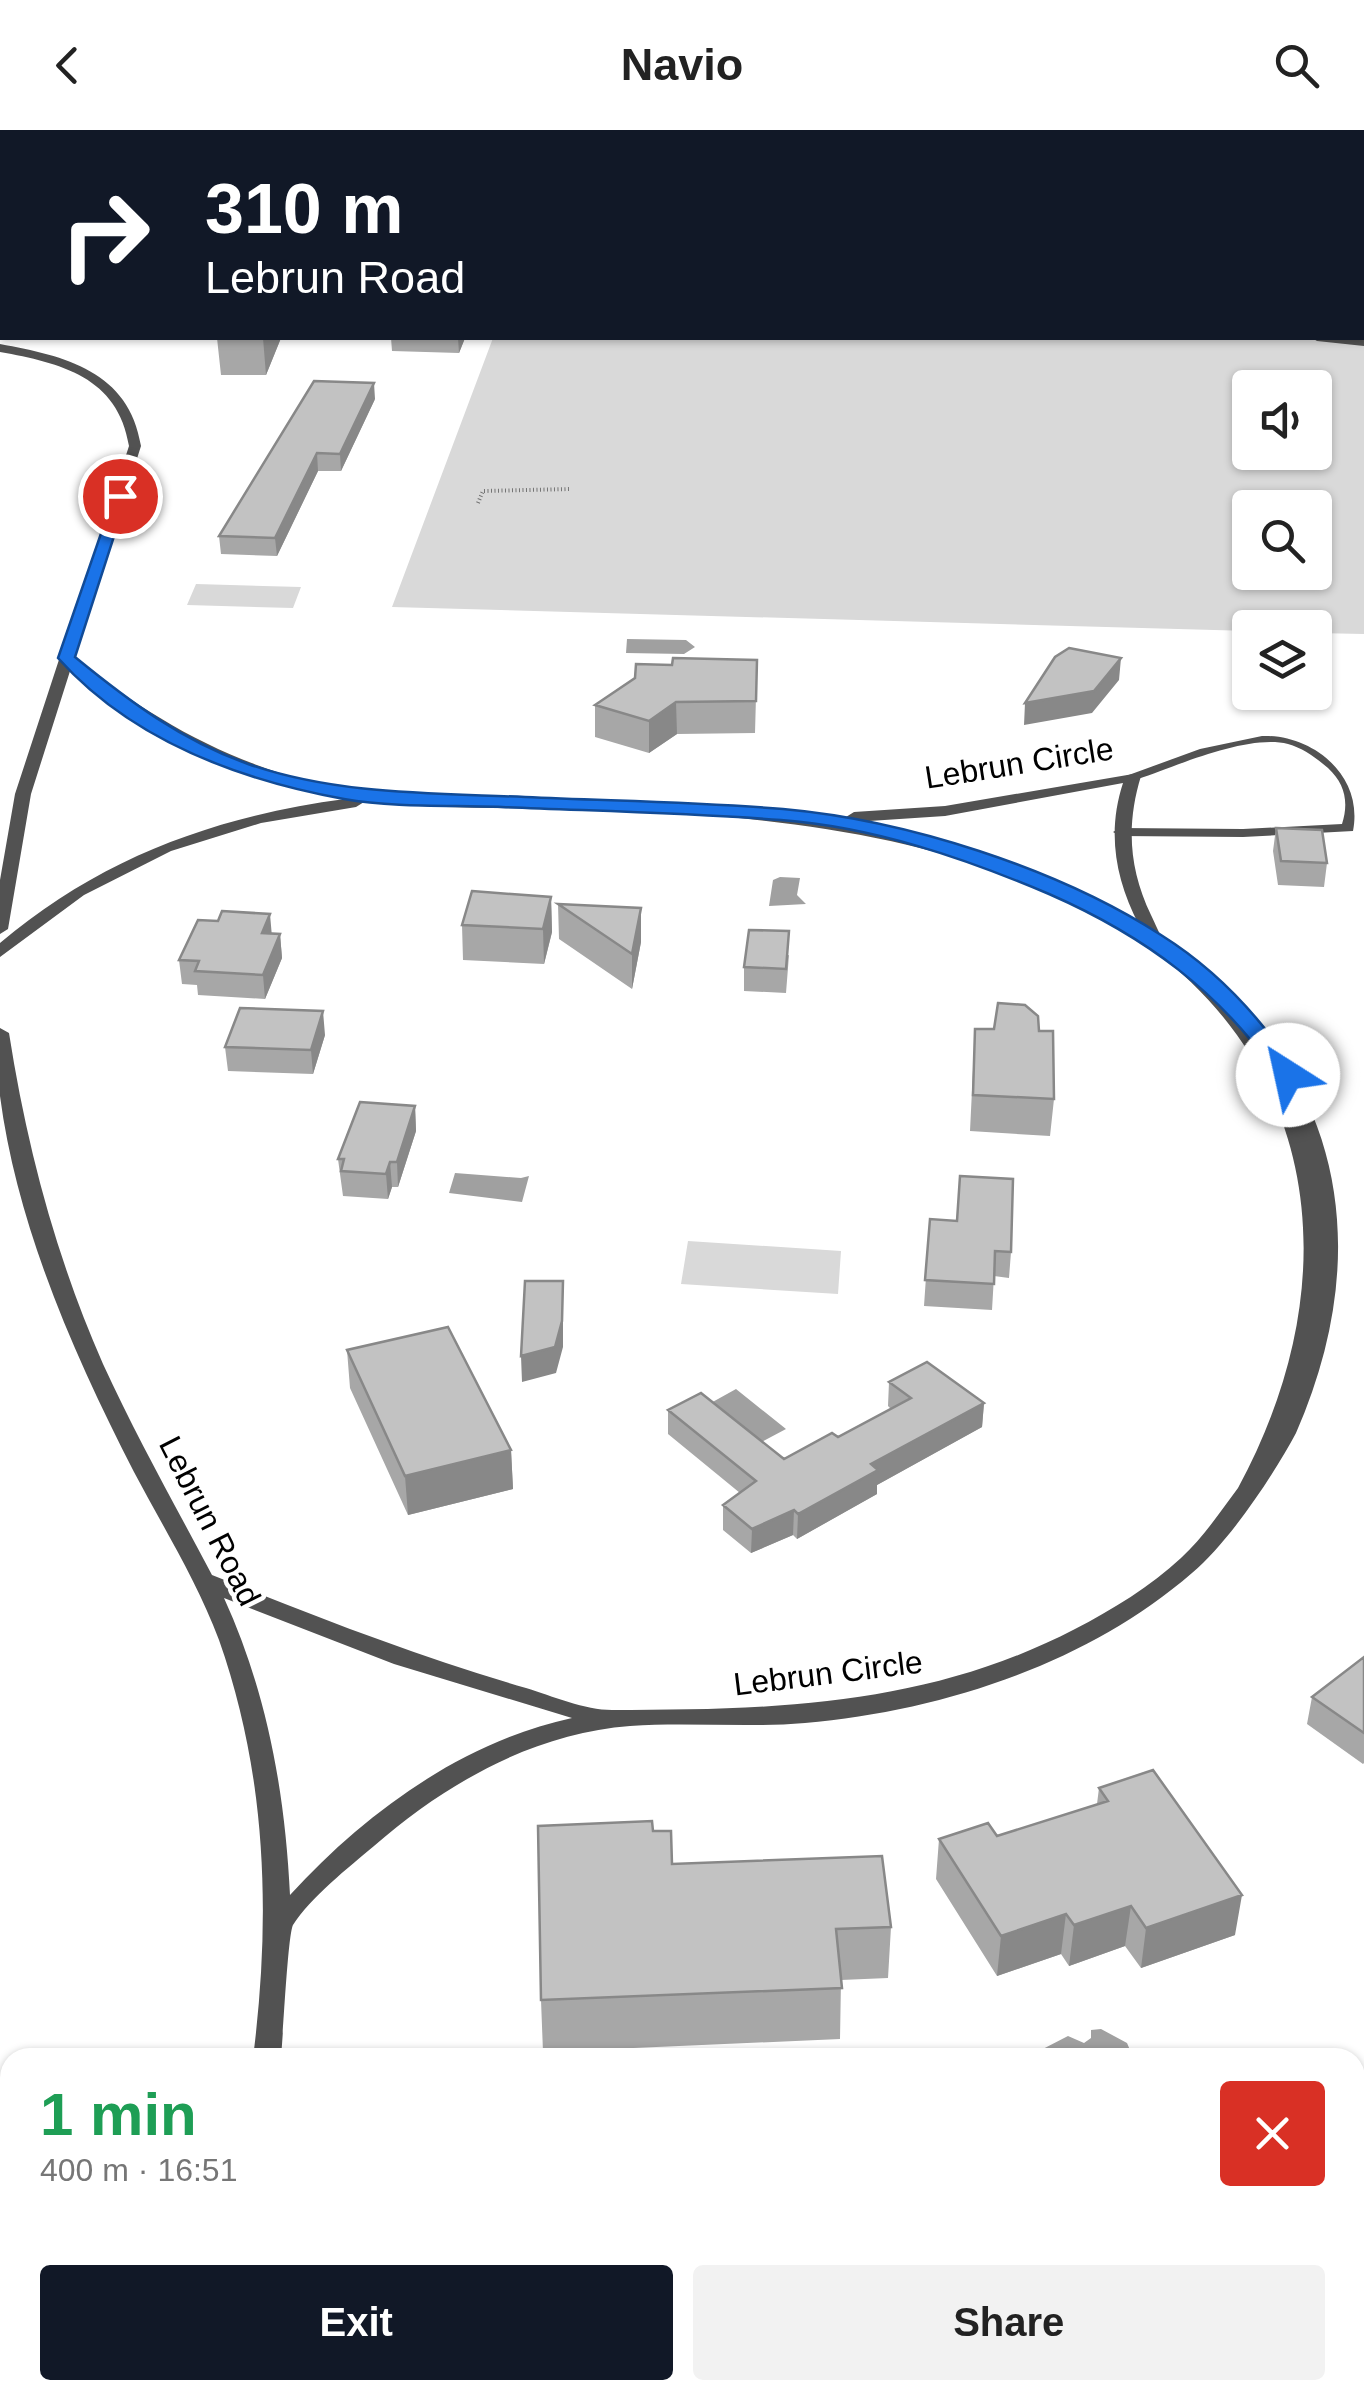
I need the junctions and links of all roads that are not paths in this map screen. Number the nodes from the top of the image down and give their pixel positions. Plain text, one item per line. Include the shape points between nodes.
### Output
1 (1333, 340) edge
2 (1364, 344) edge
3 (0, 348) edge
4 (67, 658) junction
5 (1134, 776) junction
6 (383, 799) junction
7 (805, 818) junction
8 (1356, 828) edge
9 (1120, 832) junction
10 (0, 929) edge
11 (1156, 940) junction
12 (0, 952) edge
13 (0, 1033) edge
14 (206, 1580) junction
15 (606, 1719) junction
16 (279, 1924) junction
17 (268, 2048) edge

1 - 2 lane
3 - 4 street via 90,376 122,401 132,421 131,466
4 - 6 street, Lebrun Circle via 140,718 187,746 244,768
4 - 10 street via 23,794
5 - 7 street, Lebrun Circle via 946,811
5 - 8 lane via 1278,739 1314,749 1347,778
5 - 9 street, Lebrun Circle
6 - 7 street, Lebrun Circle
6 - 12 street, Lebrun Circle via 249,820 142,856 77,888
7 - 11 street, Lebrun Circle via 987,860
8 - 9 lane
9 - 11 street, Lebrun Circle via 1130,888
11 - 15 street, Lebrun Circle via 1223,994 1268,1044 1307,1105 1336,1187 1344,1252 1321,1372 1261,1476 1187,1566 1087,1634 936,1695 758,1718
13 - 14 street, Lebrun Road via 22,1168 54,1274 144,1469
14 - 15 street, Lebrun Circle via 434,1671
14 - 16 street, Lebrun Road via 251,1704 266,1773
15 - 16 street, Lebrun Circle via 456,1774 390,1815 330,1866
16 - 17 street, Lebrun Road

